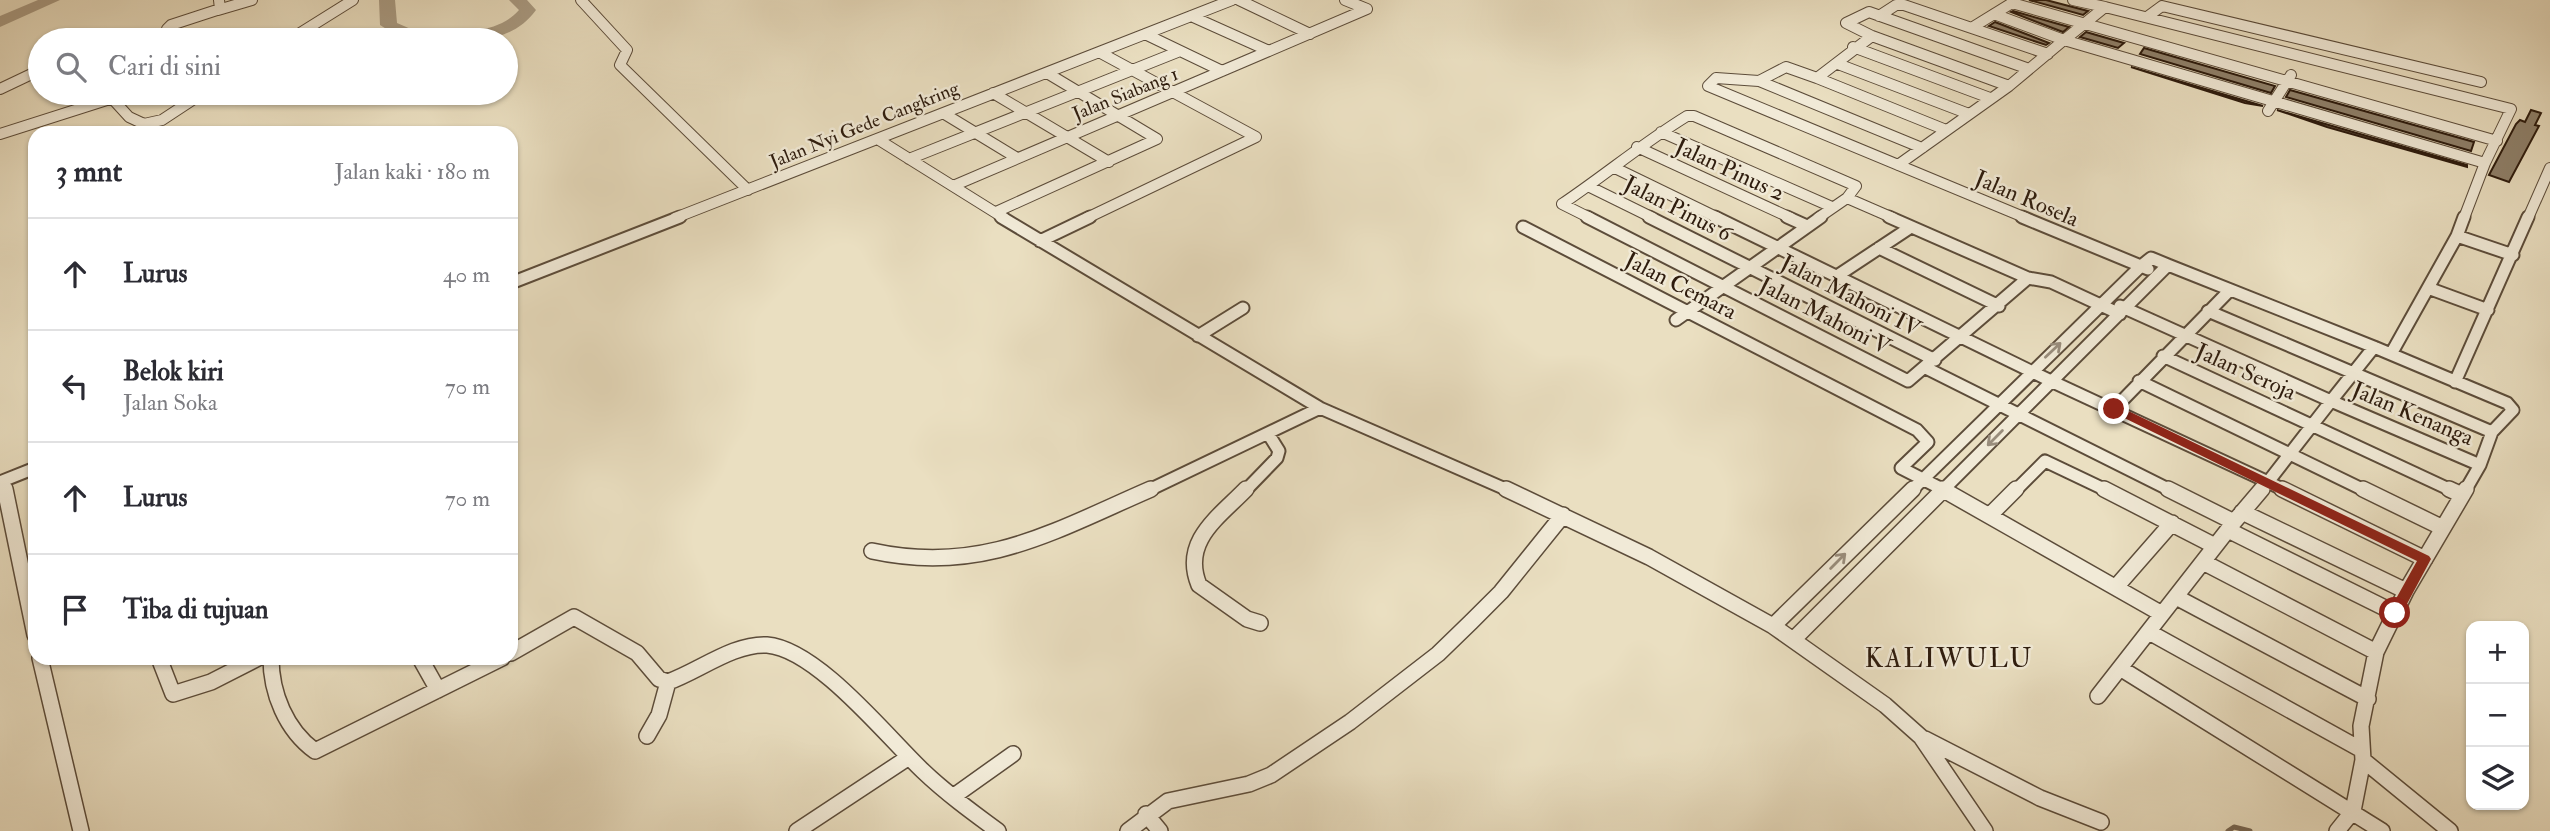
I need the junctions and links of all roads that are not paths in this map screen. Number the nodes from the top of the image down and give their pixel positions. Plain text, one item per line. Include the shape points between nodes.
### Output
1 (252, 0) edge
2 (354, 0) edge
3 (581, 0) edge
4 (1232, 0) edge
5 (1239, 0) edge
6 (1345, 0) edge
7 (2073, 0) edge
8 (2008, 1) edge
9 (218, 5) edge
10 (2105, 7) junction
11 (1994, 14) junction
12 (1191, 16) junction
13 (1879, 16) junction
14 (2147, 18) junction
15 (2088, 21) junction
16 (1973, 27) junction
17 (168, 28) edge
18 (308, 28) edge
19 (1145, 34) junction
20 (1310, 34) junction
21 (1872, 36) junction
22 (2064, 40) junction
23 (1853, 47) junction
24 (1180, 51) junction
25 (1269, 51) junction
26 (1099, 52) junction
27 (2048, 54) junction
28 (1838, 64) junction
29 (2029, 69) junction
30 (1131, 71) junction
31 (1222, 71) junction
32 (1046, 73) junction
33 (28, 75) edge
34 (1817, 78) junction
35 (2288, 79) junction
36 (1759, 80) junction
37 (2481, 82) dead end
38 (2009, 86) junction
39 (0, 89) edge
40 (1080, 92) junction
41 (993, 93) junction
42 (1173, 93) junction
43 (1990, 99) junction
44 (84, 105) edge
45 (119, 105) edge
46 (183, 105) edge
47 (2270, 107) junction
48 (1028, 113) junction
49 (943, 114) junction
50 (1969, 114) junction
51 (1120, 115) junction
52 (145, 124) joint
53 (1946, 130) junction
54 (1661, 132) junction
55 (0, 134) edge
56 (973, 134) junction
57 (1069, 136) junction
58 (879, 140) junction
59 (2497, 141) junction
60 (1637, 147) junction
61 (1922, 148) junction
62 (1017, 158) junction
63 (909, 159) junction
64 (1109, 162) junction
65 (2485, 163) junction
66 (1898, 165) junction
67 (1615, 168) junction
68 (2550, 168) edge
69 (953, 186) junction
70 (1588, 186) junction
71 (748, 190) junction
72 (1847, 198) junction
73 (1832, 207) junction
74 (996, 212) junction
75 (1807, 226) junction
76 (1523, 227) dead end
77 (1911, 228) junction
78 (2457, 236) junction
79 (1040, 241) junction
80 (1777, 247) junction
81 (1879, 248) junction
82 (2513, 255) junction
83 (2141, 266) junction
84 (1749, 267) junction
85 (2164, 270) junction
86 (1837, 276) junction
87 (2028, 278) junction
88 (518, 280) edge
89 (1723, 286) junction
90 (2428, 288) junction
91 (2230, 290) junction
92 (2104, 303) junction
93 (1999, 306) junction
94 (1243, 308) dead end
95 (2488, 310) junction
96 (2123, 311) junction
97 (2208, 311) junction
98 (1689, 312) junction
99 (1675, 320) dead end
100 (2184, 335) junction
101 (1198, 336) junction
102 (1963, 337) junction
103 (2374, 346) junction
104 (2391, 354) junction
105 (2163, 356) junction
106 (1931, 364) junction
107 (2032, 371) junction
108 (2353, 373) junction
109 (2140, 381) junction
110 (2053, 382) junction
111 (2455, 382) junction
112 (2331, 401) junction
113 (1998, 404) junction
114 (1320, 408) junction
115 (2114, 409) junction
116 (2018, 415) junction
117 (2312, 424) junction
118 (2492, 432) junction
119 (1269, 435) junction
120 (2290, 453) junction
121 (2480, 465) junction
122 (28, 471) edge
123 (1921, 479) junction
124 (2, 481) edge
125 (2268, 482) junction
126 (1943, 490) junction
127 (2462, 495) junction
128 (1991, 514) junction
129 (1563, 516) junction
130 (2235, 521) junction
131 (2172, 523) junction
132 (2443, 528) junction
133 (2215, 547) junction
134 (872, 551) dead end
135 (2424, 559) junction
136 (2203, 562) junction
137 (2116, 587) junction
138 (2406, 591) junction
139 (2176, 597) junction
140 (28, 602) edge
141 (2395, 613) junction
142 (2162, 614) junction
143 (1260, 623) dead end
144 (1773, 625) junction
145 (2149, 632) junction
146 (1794, 639) junction
147 (518, 649) edge
148 (2376, 652) junction
149 (42, 665) edge
150 (162, 665) edge
151 (244, 665) edge
152 (270, 665) edge
153 (424, 665) edge
154 (488, 665) edge
155 (2120, 668) junction
156 (667, 682) junction
157 (438, 690) junction
158 (2098, 696) dead end
159 (2368, 699) junction
160 (647, 736) dead end
161 (1921, 737) junction
162 (1013, 754) dead end
163 (2361, 754) junction
164 (909, 757) junction
165 (954, 796) junction
166 (2353, 811) junction
167 (1146, 814) junction
168 (2101, 821) dead end
169 (1982, 825) edge
170 (80, 831) edge
171 (797, 831) edge
172 (998, 831) edge
173 (1128, 831) edge
174 (1160, 831) edge
175 (2337, 831) edge
176 (2382, 831) edge
177 (2450, 831) edge

1 - 9 street
2 - 18 street
3 - 71 street via 627,50 622,67
4 - 12 street, Jalan Nyi Gede Cangkring
5 - 20 street
6 - 20 street via 1367,9
7 - 10 street
8 - 11 street
8 - 15 street
9 - 17 street
10 - 14 street
10 - 15 street
11 - 16 street
11 - 22 street
12 - 19 street, Jalan Nyi Gede Cangkring
12 - 25 street
13 - 16 street via 1900,4
13 - 21 street via 1863,12 1845,24
13 - 29 street
14 - 37 street via 2162,6
14 - 59 street via 2511,109
15 - 22 street
15 - 35 street
16 - 27 street
19 - 24 street
19 - 26 street, Jalan Nyi Gede Cangkring
20 - 25 street, Jalan Siabang 1
21 - 23 street
21 - 38 street
22 - 27 street
22 - 47 street
23 - 28 street
23 - 43 street
24 - 30 street
24 - 31 street
25 - 31 street, Jalan Siabang 1
26 - 30 street
26 - 32 street, Jalan Nyi Gede Cangkring
27 - 29 street
28 - 34 street
28 - 50 street
29 - 38 street
30 - 40 street
30 - 42 street
31 - 42 street, Jalan Siabang 1
32 - 40 street
32 - 41 street, Jalan Nyi Gede Cangkring
33 - 39 street
34 - 36 street via 1786,67
34 - 53 street
35 - 47 street
35 - 59 street
36 - 61 street
36 - 66 street, Jalan Rosela via 1716,78 1707,84
38 - 43 street
40 - 48 street
40 - 51 street
41 - 48 street
41 - 49 street, Jalan Nyi Gede Cangkring
42 - 51 street, Jalan Siabang 1
42 - 79 street via 1255,137
43 - 50 street
44 - 55 street
45 - 52 street via 134,121
46 - 52 street
47 - 65 street
48 - 56 street
48 - 57 street
49 - 56 street
49 - 58 street, Jalan Nyi Gede Cangkring
50 - 53 street
51 - 57 street, Jalan Siabang 1
51 - 64 street via 1157,139
53 - 61 street
54 - 60 street
54 - 72 street via 1694,116 1856,186
54 - 73 street
56 - 62 street
56 - 63 street
57 - 62 street, Jalan Siabang 1
57 - 64 street
58 - 63 street
58 - 71 street, Jalan Nyi Gede Cangkring
59 - 65 street
60 - 67 street
60 - 75 street, Jalan Pinus 2
61 - 66 street
62 - 69 street, Jalan Siabang 1
63 - 69 street
64 - 74 street
65 - 78 street
66 - 83 street, Jalan Rosela
67 - 70 street
67 - 80 street
68 - 82 street
69 - 74 street
70 - 84 street, Jalan Pinus 6
70 - 89 street, Jalan Mahoni V via 1564,206
71 - 88 street, Jalan Nyi Gede Cangkring
72 - 73 street
72 - 77 street, Jalan Kenanga
73 - 75 street
74 - 79 street
75 - 80 street
76 - 98 street, Jalan Cemara
77 - 81 street
77 - 87 street, Jalan Kenanga
78 - 82 street
78 - 90 street
79 - 101 street
80 - 84 street
80 - 86 street
81 - 86 street
81 - 93 street
82 - 95 street
83 - 85 street via 2151,258
83 - 92 street
84 - 89 street
84 - 106 street, Jalan Mahoni IV
85 - 91 street
85 - 96 street
86 - 102 street
87 - 92 street, Jalan Kenanga
87 - 93 street
89 - 98 street
89 - 106 street, Jalan Mahoni V via 1908,381
90 - 95 street
90 - 104 street
91 - 97 street
91 - 103 street
92 - 96 street, Jalan Kenanga
107 -> 92 street
93 - 102 street
94 - 101 street
95 - 111 street
96 - 100 street, Jalan Kenanga
96 - 110 street
97 - 100 street
97 - 108 street
98 - 99 street
98 - 123 street, Jalan Cemara via 1924,435 1928,442 1901,468
100 - 105 street
100 - 112 street, Jalan Kenanga
101 - 114 street
102 - 106 street
102 - 107 street
103 - 104 street
103 - 108 street
104 - 111 street
105 - 109 street
105 - 117 street, Jalan Seroja
106 - 113 street, Jalan Mahoni IV
107 - 110 street
107 - 113 street
108 - 112 street
108 - 118 street
109 - 115 street
109 - 120 street
110 - 115 street
110 - 116 street
111 - 118 street via 2511,407
112 - 117 street
112 - 121 street, Jalan Kenanga
113 - 116 street, Jalan Mahoni IV
113 - 123 street
114 - 119 street
114 - 129 street
115 - 125 street
116 -> 126 street
116 - 130 street, Jalan Mahoni IV
117 - 120 street
117 - 127 street, Jalan Seroja
118 - 121 street
119 - 134 street via 1018,547 960,559 899,557
119 - 143 street via 1279,451 1277,458 1199,537 1195,549 1199,585 1240,615
120 - 125 street
120 - 132 street
121 - 127 street
122 - 124 street
123 - 126 street
144 -> 123 street
124 - 140 street
125 - 130 street
125 - 135 street
126 - 128 street
126 - 146 street
127 - 132 street
128 - 131 street via 2045,461
128 - 137 street
129 - 144 street via 1650,557
129 - 167 street via 1501,592 1438,654 1301,757 1249,784 1184,795
130 - 133 street
130 - 138 street
130 - 141 street
131 - 133 street
131 - 137 street
132 - 135 street
133 - 136 street
135 - 138 street
136 - 139 street
136 - 148 street
137 - 142 street
138 - 141 street
139 - 142 street
139 - 159 street
141 - 148 street
142 - 145 street
144 - 146 street
145 - 155 street
145 - 163 street
146 - 161 street
147 - 156 street via 574,617 637,653
148 - 159 street
149 - 170 street
150 - 151 street via 173,694
152 - 157 street via 292,732 315,751
153 - 157 street
154 - 157 street
155 - 158 street
155 - 166 street
156 - 160 street via 659,715
156 - 164 street via 748,650 778,646 835,681
159 - 163 street
161 - 168 street via 2040,798
161 - 169 street
162 - 165 street
163 - 166 street
163 - 177 street
164 - 165 street
164 - 171 street
165 - 172 street
166 - 175 street
166 - 176 street
167 - 173 street
167 - 174 street

